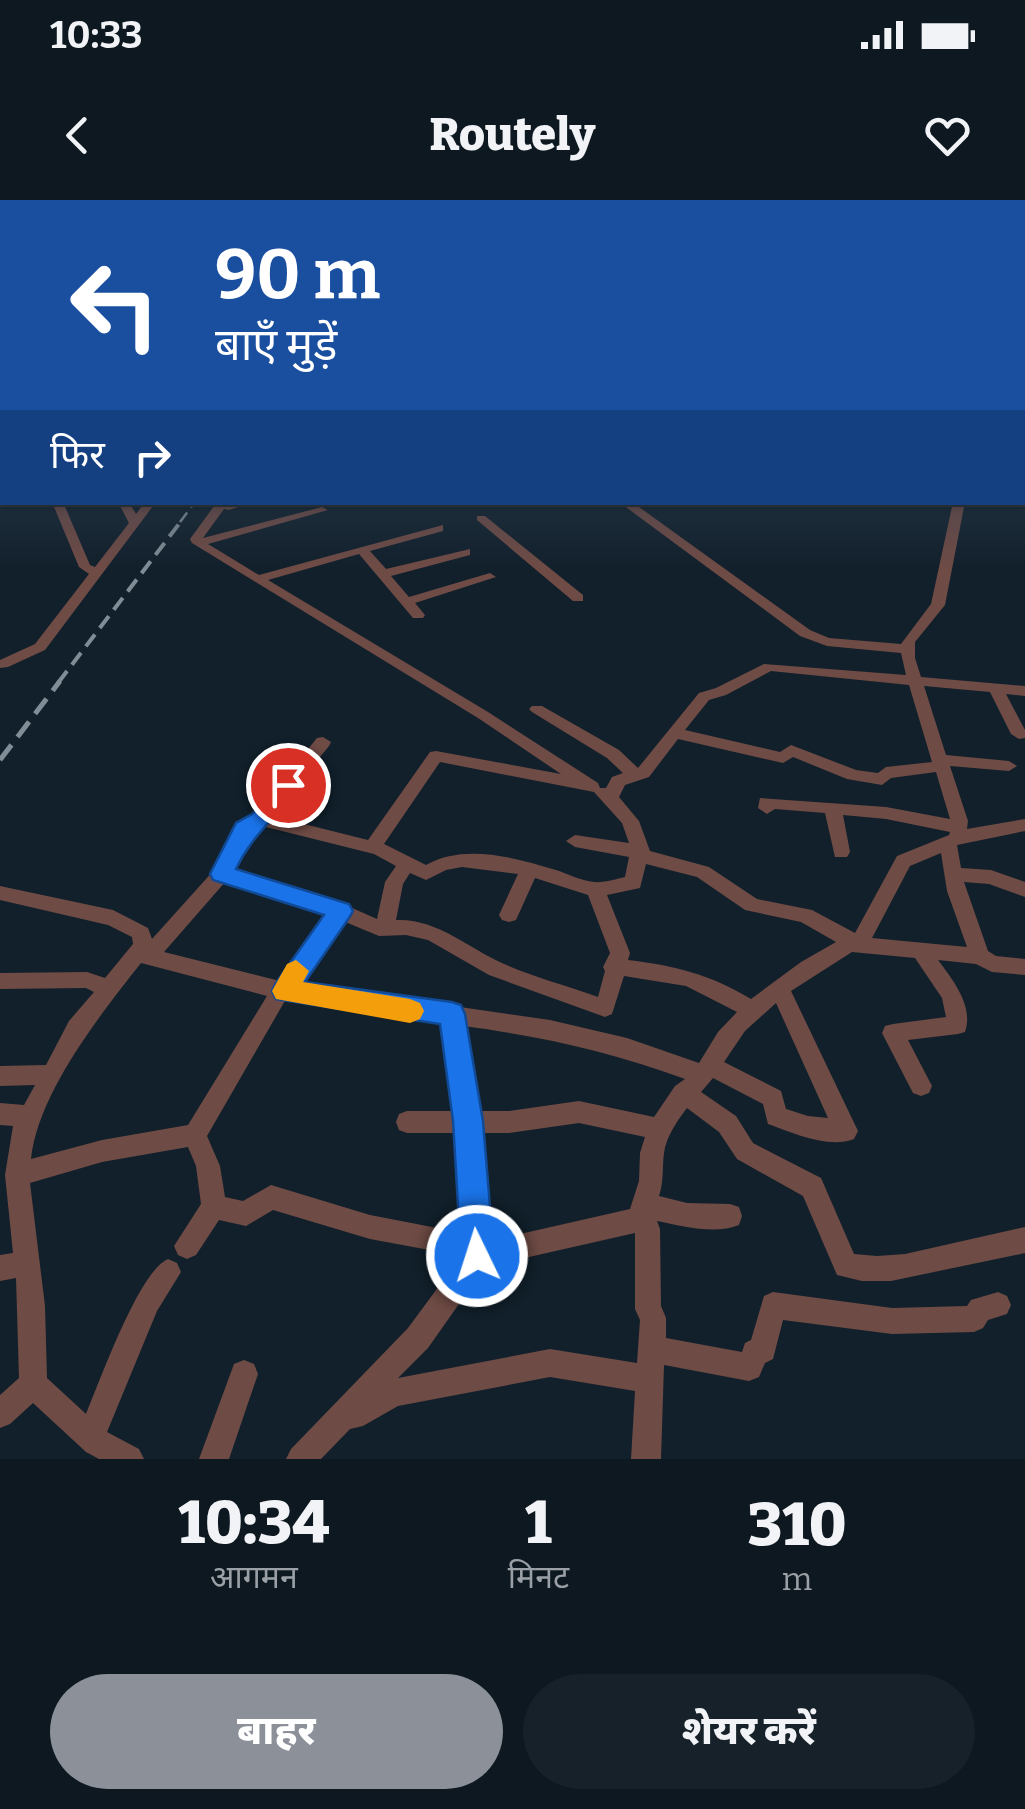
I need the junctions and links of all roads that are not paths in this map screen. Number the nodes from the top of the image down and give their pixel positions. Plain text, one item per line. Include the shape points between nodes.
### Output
1 (58, 505) edge
2 (125, 505) edge
3 (148, 505) edge
4 (220, 505) edge
5 (293, 505) edge
6 (628, 505) edge
7 (958, 505) edge
8 (322, 510) dead end
9 (302, 516) junction
10 (481, 518) dead end
11 (134, 522) junction
12 (439, 528) dead end
13 (198, 543) junction
14 (362, 550) junction
15 (466, 552) dead end
16 (96, 572) junction
17 (383, 574) junction
18 (490, 577) dead end
19 (258, 579) junction
20 (578, 598) dead end
21 (406, 602) junction
22 (418, 616) dead end
23 (908, 649) junction
24 (1, 665) edge
25 (915, 678) junction
26 (995, 687) junction
27 (1025, 691) edge
28 (537, 709) dead end
29 (674, 734) junction
30 (1019, 734) dead end
31 (323, 742) dead end
32 (940, 763) junction
33 (1009, 766) dead end
34 (635, 776) junction
35 (592, 787) junction
36 (610, 798) junction
37 (766, 808) dead end
38 (833, 809) junction
39 (260, 820) junction
40 (1025, 825) edge
41 (955, 835) junction
42 (575, 842) dead end
43 (372, 847) junction
44 (842, 852) dead end
45 (642, 854) junction
46 (407, 864) junction
47 (528, 872) junction
48 (222, 874) junction
49 (954, 874) junction
50 (596, 890) junction
51 (1025, 890) edge
52 (0, 892) edge
53 (340, 911) junction
54 (508, 914) dead end
55 (384, 929) junction
56 (851, 943) junction
57 (923, 954) junction
58 (143, 955) junction
59 (980, 956) junction
60 (613, 967) junction
61 (1025, 968) edge
62 (0, 982) edge
63 (106, 988) junction
64 (780, 989) junction
65 (283, 990) junction
66 (752, 1011) junction
67 (452, 1014) junction
68 (706, 1070) junction
69 (50, 1075) junction
70 (0, 1076) edge
71 (921, 1086) dead end
72 (684, 1093) junction
73 (0, 1114) edge
74 (32, 1116) junction
75 (468, 1121) junction
76 (407, 1122) dead end
77 (662, 1130) junction
78 (195, 1135) junction
79 (13, 1187) edge
80 (214, 1207) junction
81 (641, 1212) junction
82 (730, 1216) dead end
83 (1025, 1240) edge
84 (187, 1246) dead end
85 (477, 1256) junction
86 (27, 1263) junction
87 (0, 1268) edge
88 (168, 1272) dead end
89 (998, 1305) dead end
90 (650, 1349) junction
91 (244, 1374) dead end
92 (649, 1379) junction
93 (33, 1384) junction
94 (0, 1414) edge
95 (335, 1426) junction
96 (91, 1437) junction
97 (129, 1459) edge
98 (214, 1459) edge
99 (300, 1459) edge
100 (646, 1459) edge

1 - 16 street via 85,567
2 - 11 street
3 - 11 street
4 - 13 street
5 - 9 street
6 - 23 street via 805,634
7 - 23 street via 938,605
8 - 9 street
9 - 13 street
10 - 20 street
11 - 16 street
12 - 14 street
13 - 19 street
14 - 17 street
14 - 19 street
15 - 17 street
16 - 24 street via 40,647
17 - 21 street
18 - 21 street
19 - 35 street
21 - 22 street
23 - 25 street
25 - 26 street
25 - 29 street via 769,667 738,678 723,694 704,696
25 - 32 street
26 - 27 street
26 - 30 street
28 - 34 street via 613,754
29 - 32 street via 784,758 792,750 853,775 882,779
29 - 34 street
31 - 39 street
32 - 33 street
32 - 41 street
34 - 36 street via 618,781
35 - 36 street
35 - 43 street via 436,756
36 - 45 street via 635,826
37 - 38 street via 766,802
38 - 41 street
38 - 44 street
39 - 43 street
39 - 48 street via 244,829
40 - 41 street
41 - 49 street
41 - 56 street via 903,861 862,939
42 - 45 street
43 - 46 street
45 - 50 street via 634,883
45 - 56 street via 702,872 752,906 806,915
46 - 47 street via 426,873 451,858 473,858
46 - 55 street via 394,882
47 - 50 street
47 - 54 street
48 - 53 street
48 - 58 street
49 - 51 street via 991,877
49 - 59 street
50 - 60 street via 618,939
52 - 58 street via 113,918 141,934
53 - 55 street
53 - 65 street
55 - 60 street via 434,934 496,969 605,1008
56 - 57 street
56 - 64 street
57 - 59 street
57 - 71 street via 952,996 958,1026 894,1033
58 - 63 street
58 - 65 street
59 - 61 street
60 - 66 street via 711,984
62 - 63 street via 87,980
63 - 69 street
64 - 66 street
64 - 68 street via 846,1131 776,1116 773,1098
65 - 67 street
65 - 78 street
66 - 68 street
67 - 68 street via 579,1035
67 - 75 street
68 - 72 street
69 - 70 street
69 - 74 street
72 - 77 street
72 - 83 street via 728,1122 745,1151 812,1187 846,1266 889,1271
73 - 74 street
74 - 79 street via 22,1132
75 - 76 street
75 - 77 street via 580,1112
75 - 85 street
77 - 81 street
78 - 79 street via 102,1151
78 - 80 street
79 - 86 street
80 - 84 street
80 - 85 street via 246,1214 271,1197 370,1227 455,1242
81 - 82 street
81 - 85 street
81 - 90 street via 648,1229
85 - 95 street via 418,1338
86 - 87 street
86 - 93 street
88 - 96 street via 148,1302
89 - 90 street via 980,1308 974,1319 892,1321 773,1305 763,1349 749,1367
90 - 92 street
91 - 98 street
92 - 95 street via 550,1364 394,1394
92 - 100 street
93 - 94 street
93 - 96 street
95 - 99 street
96 - 97 street

